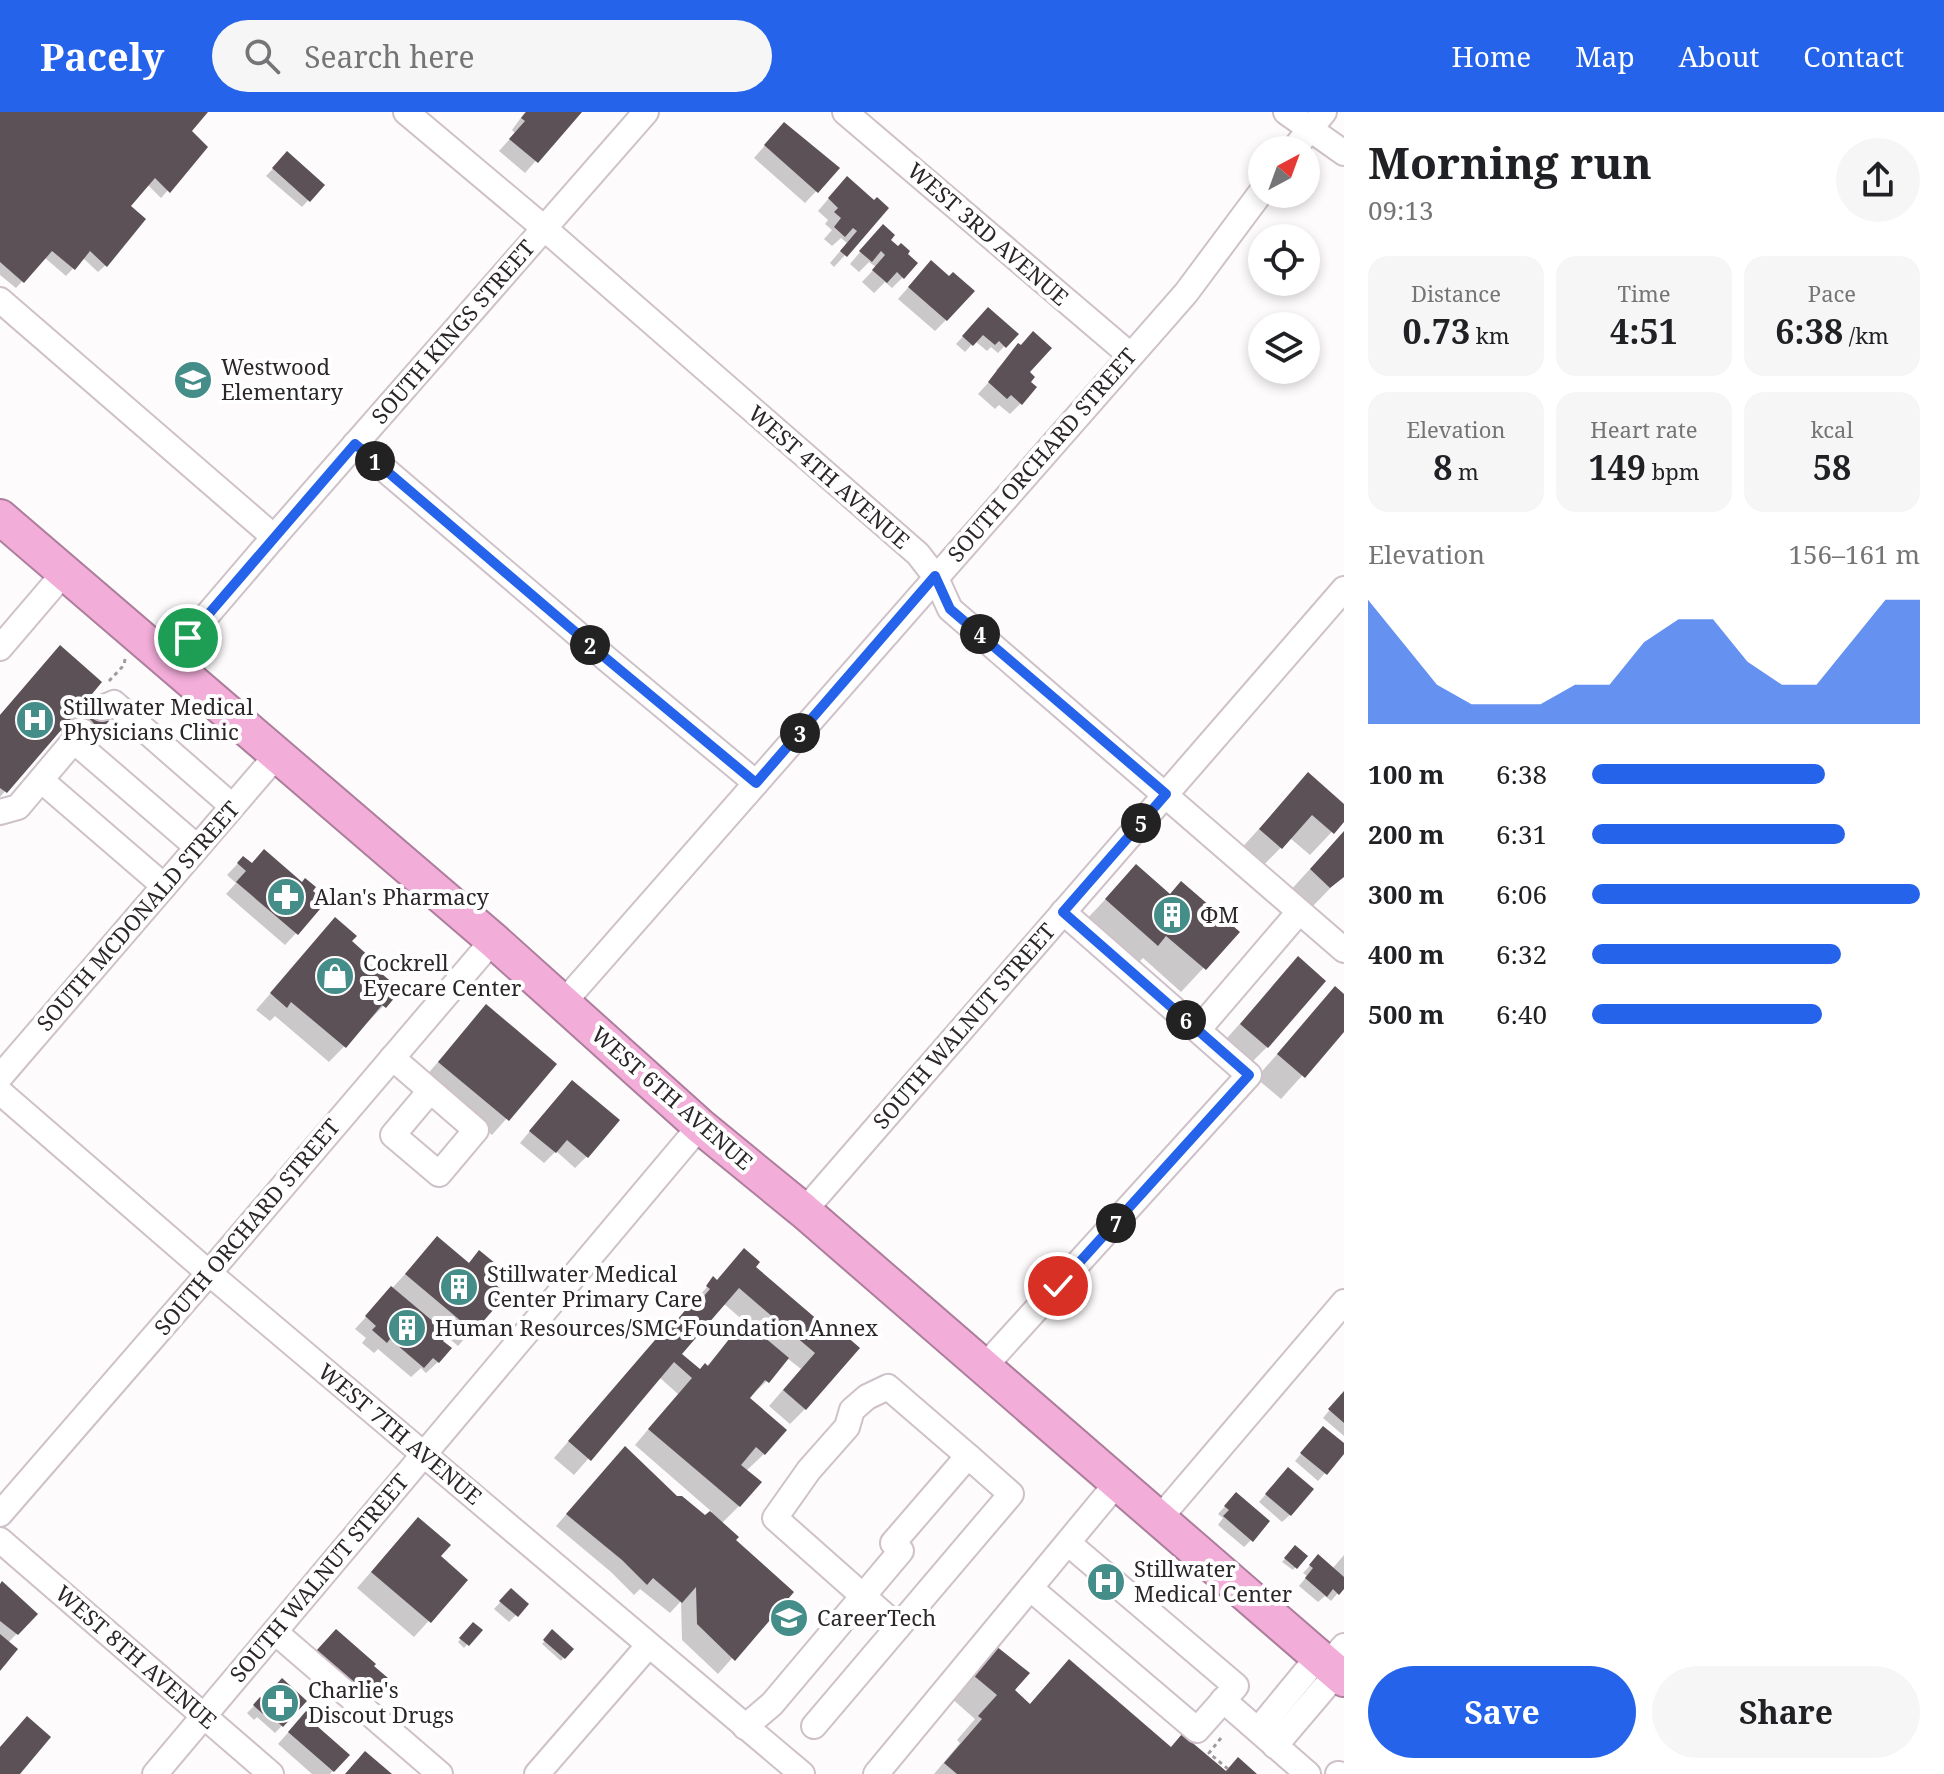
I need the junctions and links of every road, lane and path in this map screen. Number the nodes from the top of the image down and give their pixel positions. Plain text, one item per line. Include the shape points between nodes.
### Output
1 (406, 112) edge
2 (646, 112) edge
3 (845, 112) edge
4 (1286, 112) edge
5 (1316, 121) edge
6 (1344, 153) edge
7 (1249, 208) edge
8 (544, 228) junction
9 (0, 300) edge
10 (1130, 355) junction
11 (355, 444) junction
12 (0, 517) edge
13 (274, 537) junction
14 (64, 573) junction
15 (935, 576) junction
16 (1343, 593) edge
17 (0, 648) edge
18 (167, 662) junction
19 (102, 708) dead end
20 (276, 756) junction
21 (41, 780) junction
22 (756, 783) junction
23 (1166, 794) junction
24 (232, 806) junction
25 (0, 812) edge
26 (197, 847) junction
27 (164, 886) junction
28 (1063, 912) junction
29 (1299, 912) junction
30 (493, 940) junction
31 (1344, 950) edge
32 (564, 1002) junction
33 (1198, 1030) junction
34 (392, 1058) junction
35 (0, 1077) edge
36 (430, 1091) dead end
37 (0, 1092) edge
38 (700, 1126) junction
39 (804, 1211) junction
40 (209, 1273) junction
41 (1344, 1302) edge
42 (984, 1367) junction
43 (423, 1453) junction
44 (968, 1456) junction
45 (1117, 1483) junction
46 (0, 1514) edge
47 (1159, 1519) junction
48 (0, 1540) edge
49 (1068, 1543) junction
50 (1030, 1588) junction
51 (862, 1596) junction
52 (898, 1627) junction
53 (275, 1632) junction
54 (648, 1646) junction
55 (1334, 1664) edge
56 (1223, 1700) junction
57 (204, 1716) junction
58 (814, 1726) dead end
59 (745, 1727) junction
60 (1266, 1738) junction
61 (155, 1774) edge
62 (271, 1774) edge
63 (440, 1774) edge
64 (537, 1774) edge
65 (802, 1774) edge
66 (876, 1774) edge
67 (1308, 1774) edge

1 - 8 street, WEST 4TH AVENUE
2 - 8 street, SOUTH KINGS STREET
3 - 10 street, WEST 3RD AVENUE
4 - 5 street
5 - 6 street
7 - 10 street, SOUTH ORCHARD STREET via 1186,293
8 - 11 street, SOUTH KINGS STREET
8 - 15 street, WEST 4TH AVENUE via 918,554
9 - 13 street
10 - 15 street, SOUTH ORCHARD STREET
11 - 13 street, SOUTH KINGS STREET
11 - 22 street
12 - 14 highway, WEST 6TH AVENUE
13 - 18 street, SOUTH KINGS STREET
14 - 17 street
14 - 18 highway, WEST 6TH AVENUE
15 - 22 street, SOUTH ORCHARD STREET
15 - 23 street, WEST 4TH AVENUE via 950,609
16 - 23 street, SOUTH WALNUT STREET
18 - 20 highway, WEST 6TH AVENUE
19 - 24 street via 114,703
20 - 24 street, SOUTH MCDONALD STREET
20 - 30 highway, WEST 6TH AVENUE
21 - 25 street via 18,807
21 - 26 street via 78,736
21 - 27 street
22 - 32 street, SOUTH ORCHARD STREET
23 - 28 street, SOUTH WALNUT STREET
23 - 29 street, WEST 4TH AVENUE
24 - 26 street, SOUTH MCDONALD STREET
26 - 27 street, SOUTH MCDONALD STREET
27 - 35 street, SOUTH MCDONALD STREET
28 - 33 street
28 - 39 street, SOUTH WALNUT STREET
29 - 31 street, WEST 4TH AVENUE
29 - 33 street
30 - 32 highway, WEST 6TH AVENUE
30 - 34 street, SOUTH ORCHARD STREET
32 - 38 highway, WEST 6TH AVENUE
33 - 42 street via 1249,1075
34 - 36 street
34 - 40 street, SOUTH ORCHARD STREET
37 - 40 street, WEST 7TH AVENUE
38 - 39 highway, WEST 6TH AVENUE
38 - 43 street, SOUTH WALNUT STREET
39 - 42 highway, WEST 6TH AVENUE
40 - 43 street, WEST 7TH AVENUE
40 - 46 street, SOUTH ORCHARD STREET
41 - 47 street
42 - 45 highway, WEST 6TH AVENUE
43 - 53 street, SOUTH WALNUT STREET
43 - 54 street, WEST 7TH AVENUE
44 - 51 street via 893,1543 901,1551
44 - 51 street via 888,1387 852,1410 847,1427 775,1518
44 - 52 street via 1011,1494
45 - 47 highway, WEST 6TH AVENUE
45 - 49 street
47 - 55 highway, WEST 6TH AVENUE
48 - 57 street, WEST 8TH AVENUE
49 - 50 street
49 - 56 street via 1236,1686
50 - 56 street via 1197,1730
50 - 66 street
51 - 52 street
51 - 59 street via 772,1704
52 - 58 street
53 - 57 street, SOUTH WALNUT STREET
53 - 63 street
54 - 59 street, WEST 7TH AVENUE
54 - 64 street
55 - 60 street
56 - 60 street
57 - 61 street, SOUTH WALNUT STREET
57 - 62 street, WEST 8TH AVENUE
59 - 65 street, WEST 7TH AVENUE
60 - 67 street

